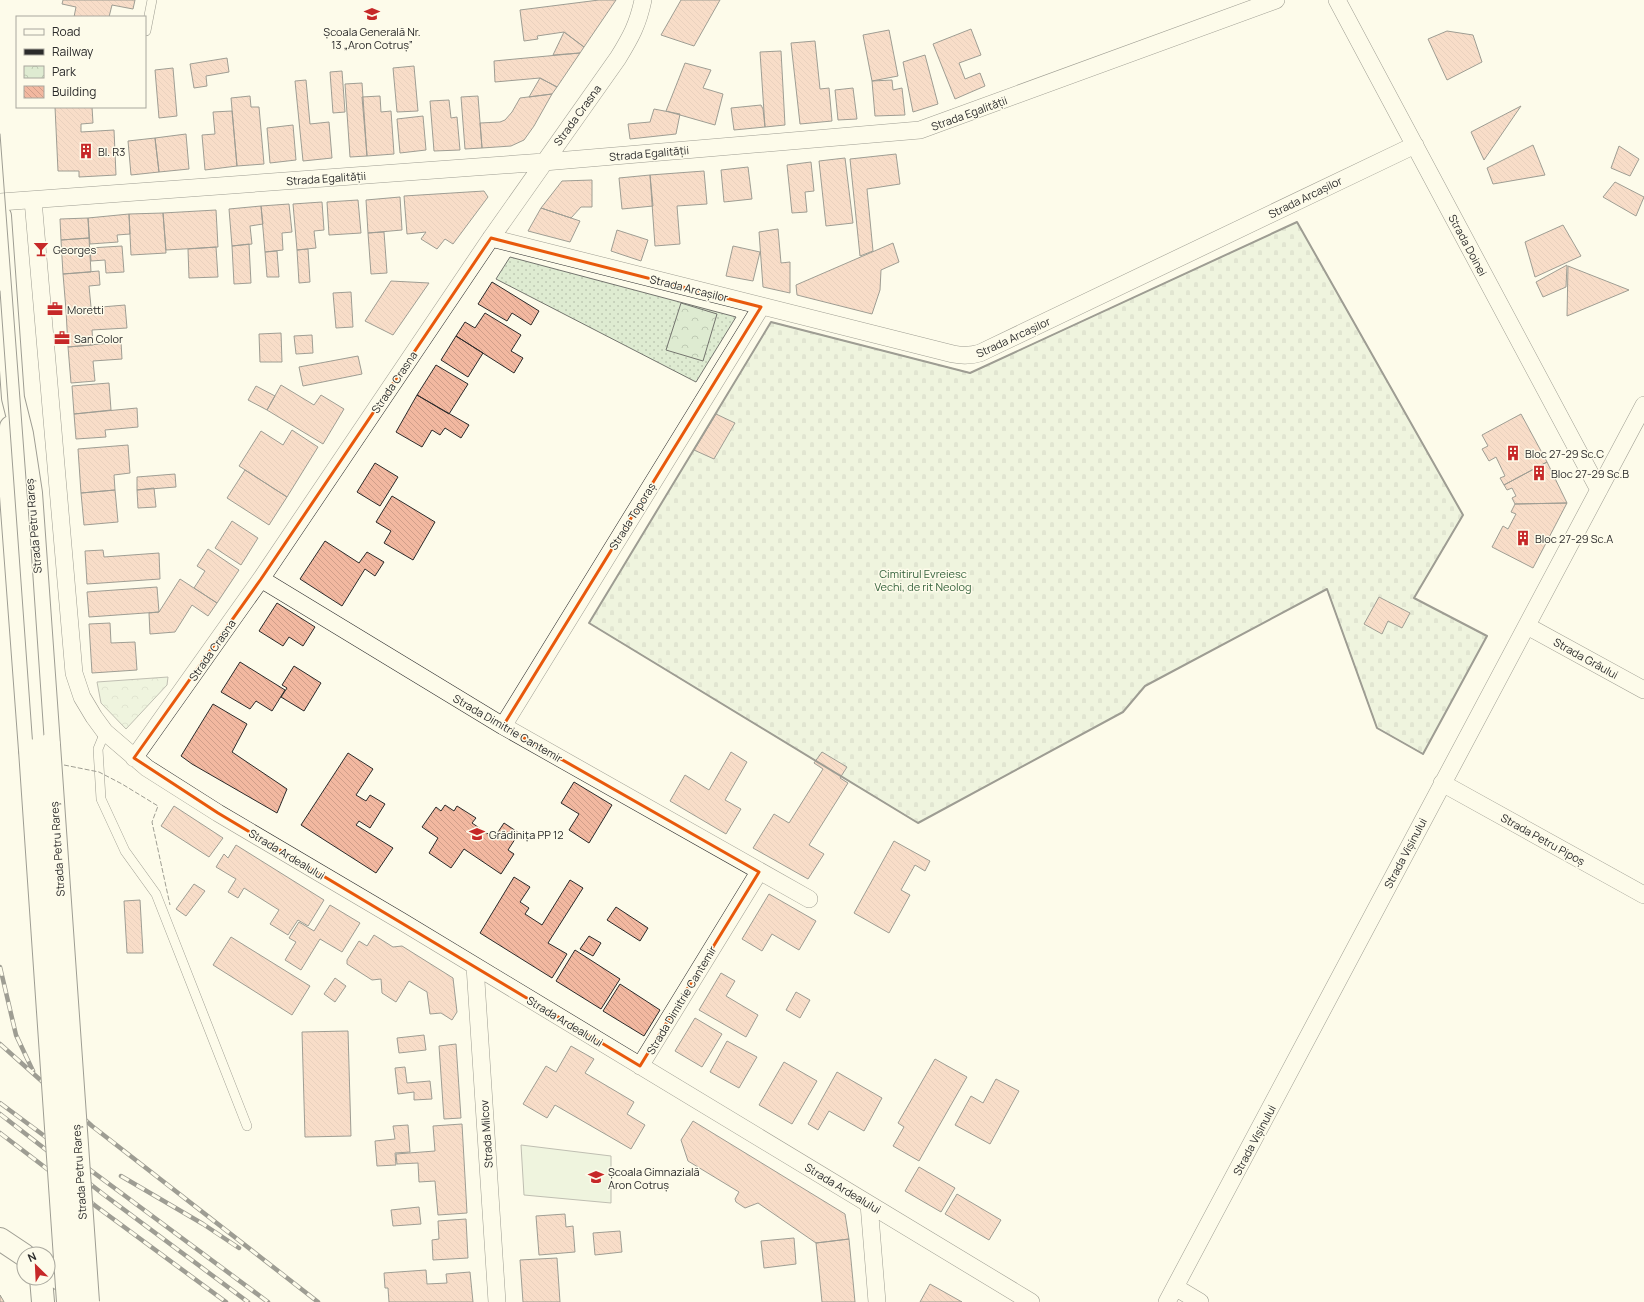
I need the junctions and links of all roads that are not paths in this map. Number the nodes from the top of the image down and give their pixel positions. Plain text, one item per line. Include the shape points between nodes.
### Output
1 (152, 0) edge
2 (643, 0) edge
3 (1276, 0) edge
4 (1337, 0) edge
5 (146, 31) dead end
6 (1415, 145) junction
7 (544, 162) junction
8 (33, 200) junction
9 (0, 202) edge
10 (0, 216) edge
11 (490, 238) junction
12 (762, 306) junction
13 (14, 398) junction
14 (1644, 405) edge
15 (1599, 490) junction
16 (261, 579) junction
17 (1527, 626) junction
18 (1644, 690) edge
19 (503, 726) junction
20 (105, 732) junction
21 (134, 758) junction
22 (1442, 784) junction
23 (759, 872) junction
24 (1644, 895) edge
25 (809, 899) dead end
26 (475, 966) junction
27 (640, 1066) junction
28 (247, 1126) dead end
29 (869, 1204) junction
30 (0, 1239) edge
31 (16, 1250) edge
32 (56, 1276) edge
33 (41, 1286) edge
34 (1171, 1295) edge
35 (42, 1302) edge
36 (68, 1302) edge
37 (88, 1302) edge
38 (94, 1302) edge
39 (497, 1302) edge
40 (876, 1302) edge
41 (1031, 1302) edge
42 (1200, 1302) edge

1 - 5 lane
2 - 7 street, Strada Crasna via 639,21 631,39
3 - 7 street, Strada Egalității via 920,130
4 - 6 street, Strada Doinei
6 - 12 street, Strada Arcașilor via 972,356 953,354
6 - 15 street, Strada Doinei
7 - 8 street, Strada Egalității
7 - 11 street, Strada Crasna
8 - 9 street, Strada Egalității
8 - 20 street via 74,672 82,697
10 - 13 main road, Strada Petru Rareș
11 - 12 street, Strada Arcașilor
11 - 16 street, Strada Crasna
12 - 19 street, Strada Toporaș
13 - 36 main road, Strada Petru Rareș, bridge via 11,496
13 - 37 main road, Strada Petru Rareș, bridge via 31,493
14 - 15 street, Strada Vișinului
15 - 17 street, Strada Vișinului
16 - 19 street, Strada Dimitrie Cantemir
16 - 21 street, Strada Crasna
17 - 18 street, Strada Grâului
17 - 22 street, Strada Vișinului
19 - 23 street, Strada Dimitrie Cantemir
20 - 21 street, Strada Ardealului
20 - 28 lane via 98,749 101,799 125,851 156,894
21 - 26 street, Strada Ardealului via 218,813
22 - 24 street, Strada Petru Pipoș
22 - 34 street, Strada Vișinului
23 - 25 street, Strada Dimitrie Cantemir
23 - 27 street, Strada Dimitrie Cantemir
26 - 27 street, Strada Ardealului
26 - 39 street, Strada Milcov
27 - 29 street, Strada Ardealului
29 - 40 street
29 - 41 street, Strada Ardealului
30 - 31 main road
32 - 38 main road
33 - 35 main road
34 - 42 street

